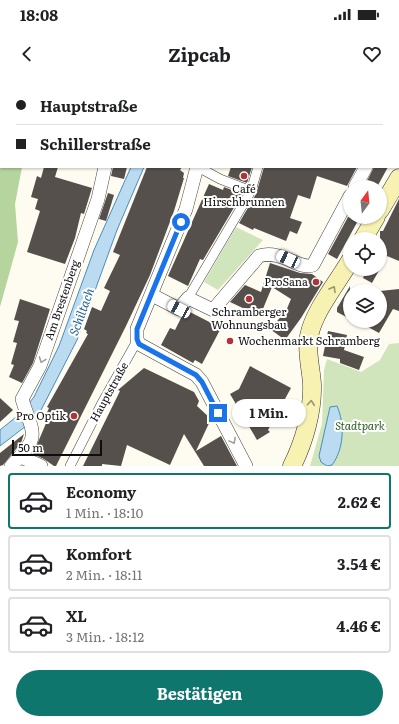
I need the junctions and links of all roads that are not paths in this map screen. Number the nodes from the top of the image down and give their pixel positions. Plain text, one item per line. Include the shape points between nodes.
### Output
1 (105, 168) edge
2 (198, 168) edge
3 (200, 168) edge
4 (258, 168) edge
5 (365, 168) edge
6 (399, 178) edge
7 (359, 180) edge
8 (251, 191) junction
9 (387, 198) edge
10 (343, 209) edge
11 (343, 273) edge
12 (152, 295) junction
13 (188, 298) junction
14 (138, 341) junction
15 (21, 457) junction
16 (11, 466) edge
17 (41, 466) edge
18 (70, 466) edge
19 (246, 466) edge
20 (292, 466) edge

1 -> 15 street, Am Brestenberg via 98,199 40,366 22,399 34,430 31,442
2 - 12 street, Hauptstraße via 186,209
3 - 8 street
4 - 8 street
5 - 7 street
6 - 9 main road
8 - 13 street
10 - 13 street via 313,265 304,266 277,254 266,254 259,256 213,310
20 -> 11 main road via 303,438 311,406 309,335 316,318
12 - 13 street via 179,309
12 - 14 street, Hauptstraße via 137,329
14 - 18 street, Hauptstraße via 102,402
14 -> 19 street via 196,375
15 - 16 street
15 - 17 street

